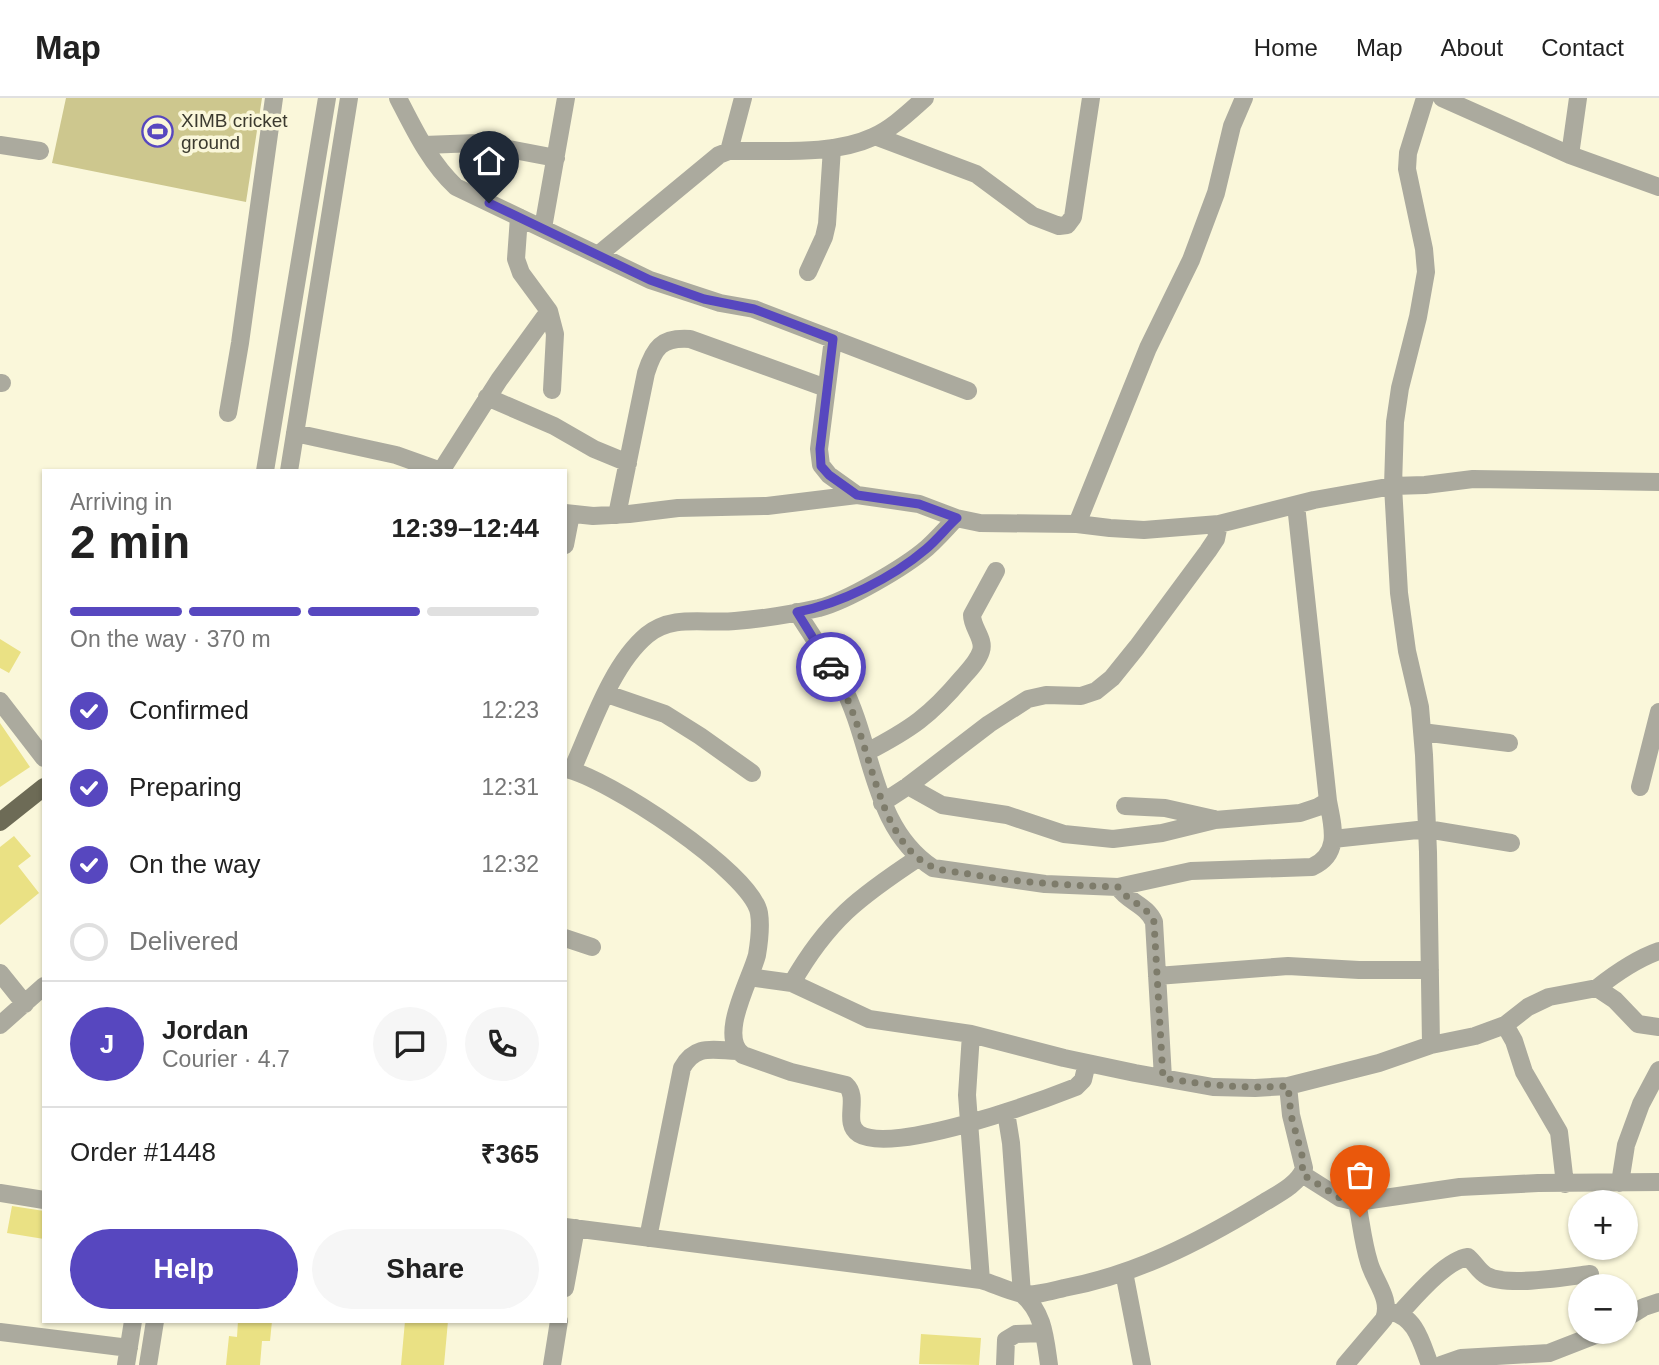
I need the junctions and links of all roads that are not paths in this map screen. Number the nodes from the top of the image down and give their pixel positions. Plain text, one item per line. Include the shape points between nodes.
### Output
1 (274, 98) edge
2 (327, 98) edge
3 (349, 98) edge
4 (566, 98) edge
5 (743, 98) edge
6 (925, 98) edge
7 (1091, 98) edge
8 (1241, 98) edge
9 (1425, 98) edge
10 (1442, 98) edge
11 (1578, 98) edge
12 (400, 100) edge
13 (875, 136) junction
14 (0, 145) edge
15 (424, 145) junction
16 (832, 148) junction
17 (40, 151) dead end
18 (729, 151) junction
19 (1570, 155) junction
20 (556, 159) junction
21 (1659, 187) edge
22 (519, 217) junction
23 (543, 228) junction
24 (598, 256) junction
25 (808, 272) dead end
26 (549, 311) junction
27 (833, 339) junction
28 (826, 388) junction
29 (552, 390) dead end
30 (968, 391) dead end
31 (488, 397) junction
32 (228, 413) dead end
33 (295, 433) junction
34 (628, 463) junction
35 (265, 469) edge
36 (289, 469) edge
37 (436, 469) edge
38 (442, 469) edge
39 (1659, 482) edge
40 (1393, 486) junction
41 (857, 495) junction
42 (1296, 505) junction
43 (568, 514) edge
44 (617, 515) junction
45 (957, 518) junction
46 (1077, 524) junction
47 (1219, 524) junction
48 (996, 571) dead end
49 (797, 612) junction
50 (607, 694) junction
51 (0, 701) edge
52 (1659, 712) edge
53 (1422, 732) junction
54 (1509, 743) dead end
55 (867, 752) junction
56 (42, 755) edge
57 (569, 770) edge
58 (752, 773) dead end
59 (908, 786) junction
60 (1640, 787) dead end
61 (42, 789) edge
62 (1328, 801) junction
63 (882, 803) junction
64 (1125, 806) dead end
65 (1215, 820) junction
66 (0, 822) edge
67 (1427, 829) junction
68 (1333, 839) junction
69 (1511, 843) dead end
70 (918, 858) junction
71 (1118, 887) junction
72 (567, 939) edge
73 (592, 947) dead end
74 (1659, 951) edge
75 (1430, 970) junction
76 (0, 972) edge
77 (1157, 976) junction
78 (749, 977) junction
79 (792, 983) junction
80 (42, 988) edge
81 (1597, 988) junction
82 (25, 1004) junction
83 (0, 1025) edge
84 (1505, 1026) junction
85 (1659, 1027) edge
86 (971, 1034) junction
87 (1431, 1045) junction
88 (737, 1051) junction
89 (1087, 1063) junction
90 (1659, 1070) edge
91 (1163, 1078) junction
92 (1288, 1086) junction
93 (1006, 1112) junction
94 (971, 1124) junction
95 (1302, 1174) junction
96 (1659, 1182) edge
97 (1620, 1183) junction
98 (1564, 1184) junction
99 (0, 1193) edge
100 (42, 1200) edge
101 (1357, 1202) junction
102 (571, 1228) edge
103 (648, 1238) junction
104 (567, 1267) edge
105 (1124, 1272) junction
106 (1568, 1276) edge
107 (981, 1280) junction
108 (1023, 1294) junction
109 (1659, 1302) edge
110 (1638, 1311) edge
111 (1393, 1312) junction
112 (133, 1323) edge
113 (155, 1323) edge
114 (559, 1323) edge
115 (0, 1332) edge
116 (1044, 1333) junction
117 (1572, 1344) edge
118 (127, 1356) edge
119 (148, 1365) edge
120 (552, 1365) edge
121 (1005, 1365) edge
122 (1049, 1365) edge
123 (1142, 1365) edge
124 (1345, 1365) edge
125 (1430, 1365) edge
126 (1441, 1365) edge

1 - 32 street
2 - 35 street
3 - 33 street
4 - 20 street
5 - 18 street
6 - 13 street
7 - 13 street via 1073,217 1067,225 1033,216 976,174
8 - 46 street via 1216,193 1191,260 1137,373
9 - 40 street via 1407,169 1426,272 1400,388
10 - 19 street
11 - 19 street
12 - 15 street
13 - 16 street
14 - 17 street
15 - 20 street via 477,143
15 - 22 street via 456,187
16 - 18 street
16 - 25 street via 827,224
18 - 24 street via 678,187
19 - 21 street
20 - 23 street
22 - 23 street
22 - 26 street via 516,259
23 - 24 street
24 - 27 street via 688,294 754,309
26 - 29 street via 555,334
26 - 31 street
27 - 28 street
27 - 30 street
28 - 34 street via 676,338 652,354
28 - 41 street via 821,466
31 - 34 street
31 - 38 street
33 - 36 street
33 - 37 street via 396,454
34 - 44 street
39 - 40 street via 1473,479
40 - 42 street
40 - 53 street via 1399,593
41 - 44 street
41 - 45 street via 919,504
42 - 47 street
42 - 62 street
43 - 44 street
45 - 46 street via 980,523
45 - 49 street via 895,571 821,607
46 - 47 street via 1144,530
47 - 59 street via 1208,551 1112,678 1081,696 1028,699
48 - 55 street via 972,615 982,645 975,663 937,707 908,730
49 - 50 street via 660,627 632,650
49 - 55 street via 842,685
50 - 57 street
50 - 58 street via 665,715
51 - 56 street
52 - 60 street
53 - 54 street
53 - 67 street
55 - 63 street
57 - 78 street via 602,785 703,848 747,891 759,911 757,955
59 - 63 street
59 - 65 street via 942,805 1090,838 1153,835
61 - 66 main road
62 - 65 street via 1300,813
62 - 68 street
63 - 70 street via 899,836
64 - 65 street via 1165,808
67 - 68 street
67 - 69 street
67 - 75 street
68 - 71 street via 1324,861 1312,867 1191,872
70 - 71 street via 933,868 977,876
70 - 79 street via 846,910 824,933
71 - 77 street via 1151,914
72 - 73 street
74 - 81 street
75 - 77 street via 1288,966
75 - 87 street
76 - 82 street
77 - 91 street
78 - 79 street
78 - 88 street via 734,1023
79 - 86 street via 869,1019
80 - 82 street
81 - 84 street via 1549,997
81 - 85 street via 1638,1024
82 - 83 street
84 - 87 street
84 - 98 street via 1524,1072 1559,1132
86 - 89 street
86 - 94 street via 967,1095
87 - 92 street
88 - 94 street via 792,1072 846,1085 853,1097 853,1128 859,1134 887,1138
88 - 103 street via 694,1052 682,1068
89 - 91 street
89 - 93 street via 1076,1087
90 - 97 street via 1626,1145
91 - 92 street via 1213,1087
92 - 95 street
93 - 94 street
93 - 108 street
94 - 107 street
95 - 101 street via 1340,1198
95 - 105 street via 1191,1245
96 - 97 street
97 - 98 street
98 - 101 street via 1460,1187
99 - 100 street
101 - 111 street via 1369,1263
102 - 103 street
102 - 104 street
103 - 107 street
105 - 108 street
105 - 123 street
106 - 111 street via 1501,1280 1463,1258
107 - 108 street
108 - 116 street via 1038,1311
109 - 110 street
111 - 124 street
111 - 125 street via 1408,1319
112 - 118 street
113 - 119 street
114 - 120 street
115 - 118 street
116 - 121 street via 1016,1334 1006,1340
116 - 122 street
117 - 126 street via 1549,1353 1471,1357

